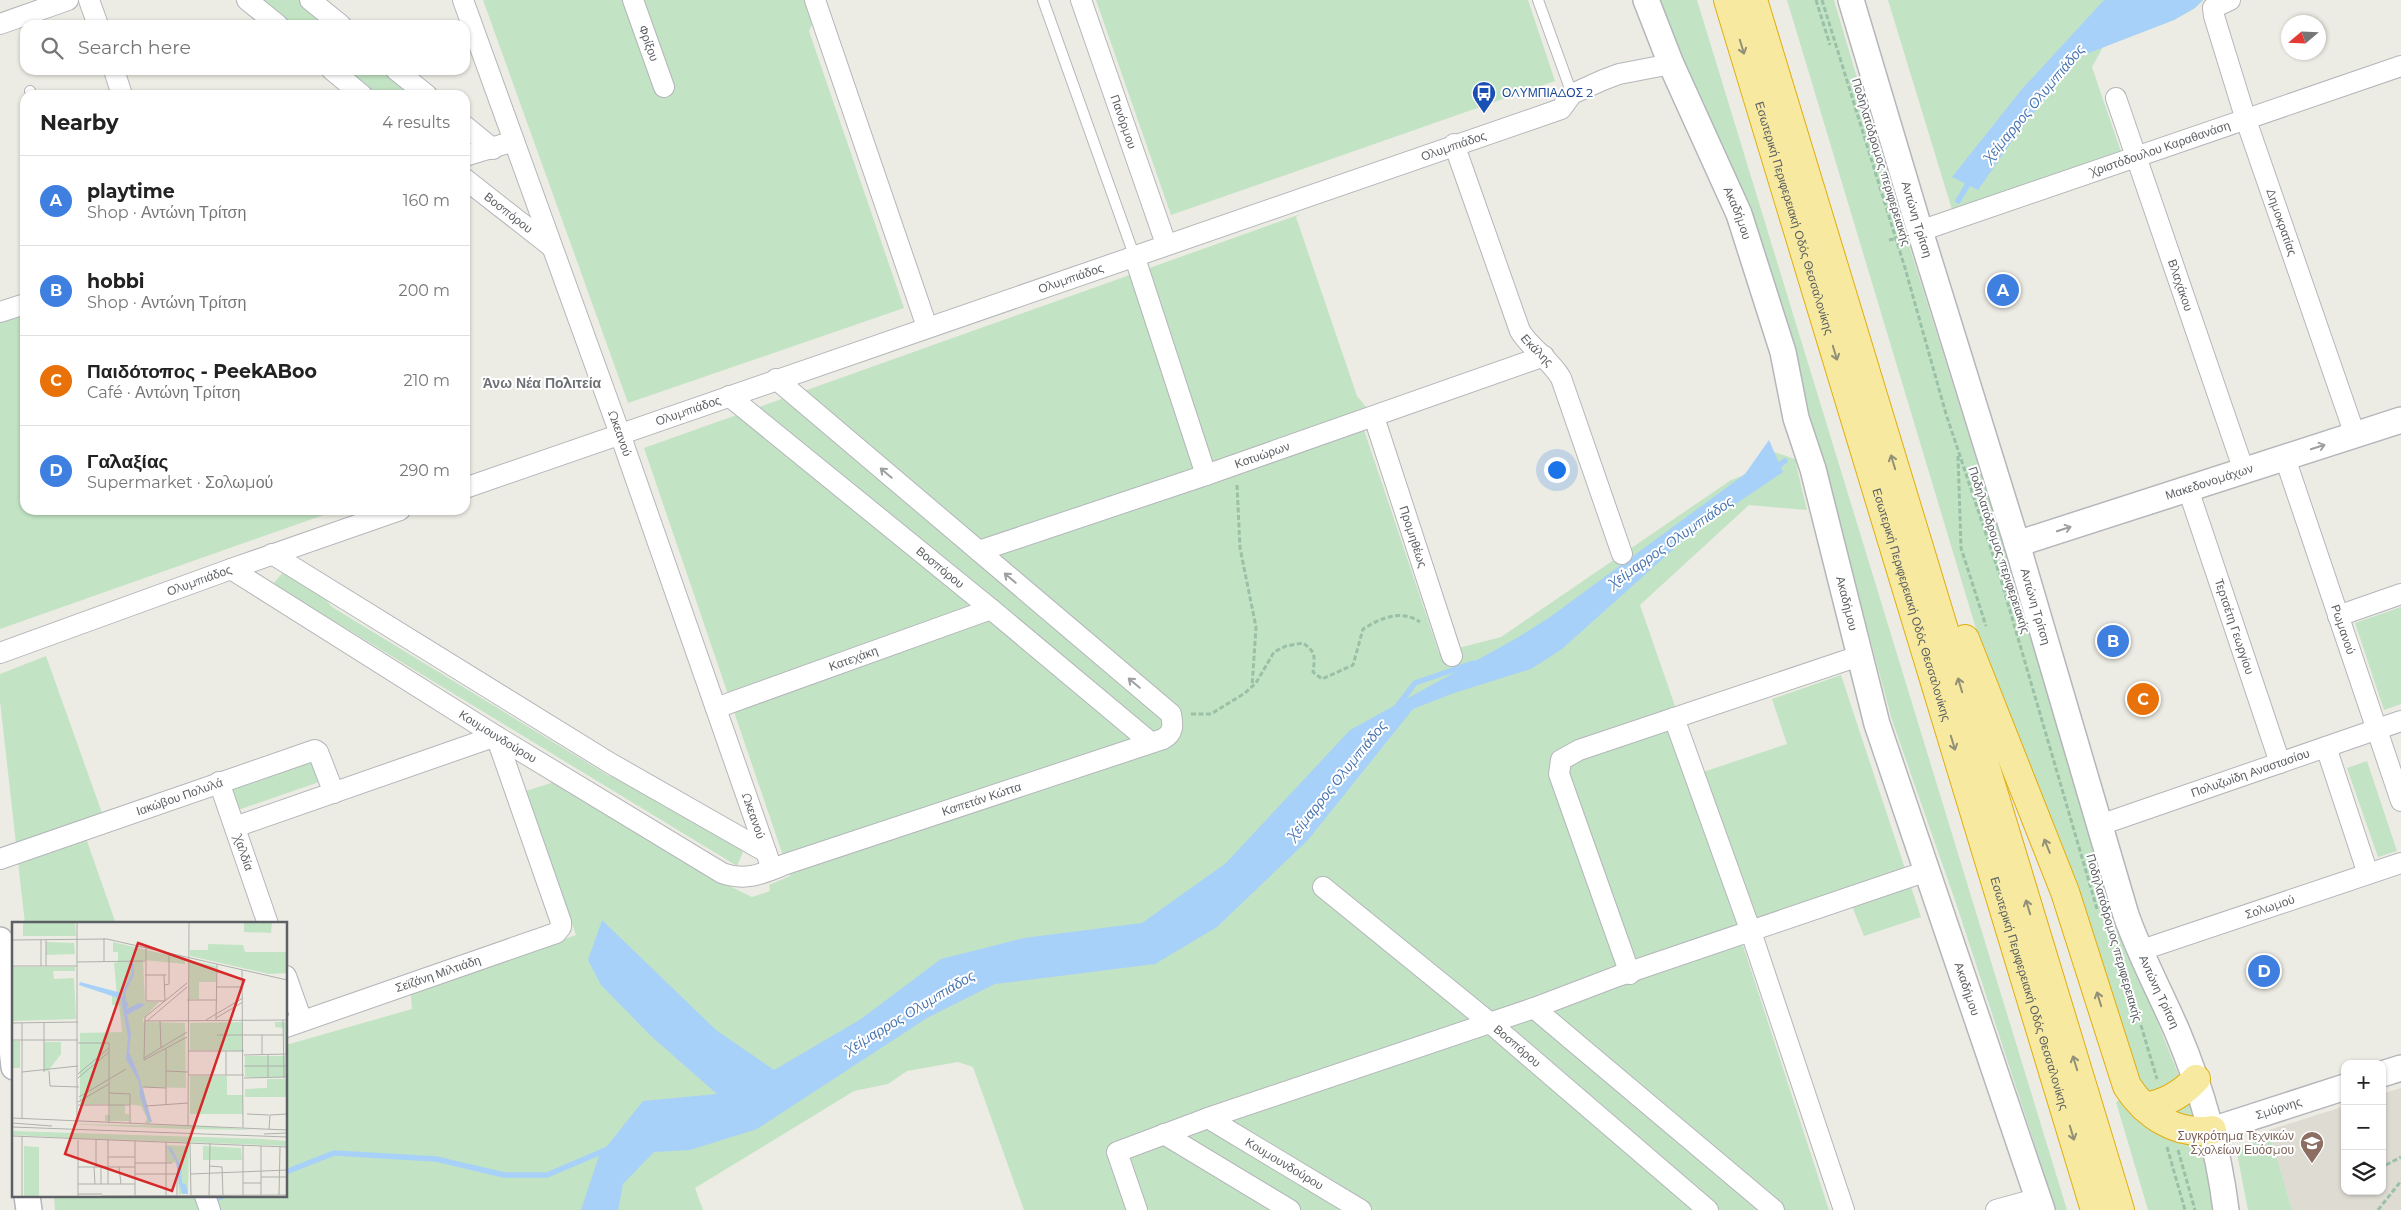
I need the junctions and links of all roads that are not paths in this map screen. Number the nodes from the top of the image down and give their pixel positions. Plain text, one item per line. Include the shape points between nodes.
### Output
1 (68, 0) edge
2 (89, 0) edge
3 (247, 0) edge
4 (310, 0) edge
5 (463, 0) edge
6 (633, 0) edge
7 (815, 0) edge
8 (1043, 0) edge
9 (1081, 0) edge
10 (1538, 0) edge
11 (1646, 0) edge
12 (1728, 0) edge
13 (1753, 0) edge
14 (1851, 0) edge
15 (2222, 4) edge
16 (96, 20) edge
17 (272, 20) edge
18 (335, 20) edge
19 (0, 24) edge
20 (1671, 64) junction
21 (2401, 66) edge
22 (116, 75) edge
23 (338, 75) edge
24 (402, 75) edge
25 (664, 87) dead end
26 (120, 90) edge
27 (356, 90) edge
28 (421, 90) edge
29 (1572, 94) junction
30 (2116, 98) dead end
31 (2246, 120) junction
32 (470, 130) edge
33 (514, 141) junction
34 (1454, 144) junction
35 (493, 149) junction
36 (470, 155) edge
37 (2136, 156) junction
38 (470, 183) edge
39 (1920, 231) junction
40 (1166, 244) junction
41 (552, 247) junction
42 (1134, 255) junction
43 (20, 306) edge
44 (0, 312) edge
45 (927, 327) junction
46 (1544, 356) junction
47 (776, 379) junction
48 (728, 396) junction
49 (1374, 417) junction
50 (2401, 420) edge
51 (620, 434) junction
52 (2355, 435) junction
53 (2285, 458) junction
54 (2244, 471) junction
55 (1206, 475) junction
56 (470, 486) edge
57 (2188, 489) junction
58 (1905, 504) junction
59 (385, 515) edge
60 (2017, 544) junction
61 (978, 552) junction
62 (272, 554) junction
63 (1622, 554) dead end
64 (231, 568) junction
65 (2401, 594) edge
66 (991, 609) junction
67 (2338, 616) junction
68 (1450, 650) road end
69 (0, 653) edge
70 (1859, 656) junction
71 (716, 708) junction
72 (1674, 718) junction
73 (2401, 721) edge
74 (2376, 730) junction
75 (496, 736) junction
76 (1150, 742) junction
77 (2326, 747) junction
78 (2280, 763) junction
79 (219, 782) junction
80 (334, 793) junction
81 (2401, 800) edge
82 (2100, 825) junction
83 (234, 827) junction
84 (0, 859) edge
85 (769, 861) junction
86 (2401, 863) edge
87 (1927, 871) junction
88 (2368, 874) junction
89 (1324, 887) dead end
90 (267, 922) edge
91 (1751, 932) junction
92 (0, 940) edge
93 (2139, 951) junction
94 (1630, 974) junction
95 (288, 988) edge
96 (1534, 1008) junction
97 (1489, 1022) junction
98 (294, 1024) edge
99 (12, 1049) edge
100 (2401, 1068) edge
101 (2386, 1073) edge
102 (2196, 1080) junction
103 (2341, 1088) edge
104 (2158, 1117) junction
105 (1208, 1118) junction
106 (2212, 1130) junction
107 (1164, 1134) junction
108 (206, 1198) edge
109 (2041, 1204) edge
110 (210, 1210) edge
111 (1137, 1210) edge
112 (1290, 1210) edge
113 (1361, 1210) edge
114 (1708, 1210) edge
115 (1774, 1210) edge
116 (1844, 1210) edge
117 (1996, 1210) edge
118 (2096, 1210) edge
119 (2120, 1210) edge
120 (2226, 1210) edge

1 - 19 street
2 - 16 street
3 - 17 street
4 - 18 street
5 - 33 street, Ωκεανού
6 - 25 street, Φρίξου
7 - 45 street
8 - 42 lane
9 - 40 street, Πανόρμου
10 - 29 lane
11 - 20 street, Ακαδήμου
12 -> 118 highway, Εσωτερική Περιφερειακή Οδός Θεσσαλονίκης
58 -> 13 highway, Εσωτερική Περιφερειακή Οδός Θεσσαλονίκης
14 - 39 street, Αντώνη Τρίτση
15 - 31 street, Δημοκρατίας
20 - 29 street, Ολυμπιάδος via 1619,74
20 - 70 street, Ακαδήμου via 1739,214 1783,352 1796,418 1820,497
21 - 31 street, Χριστόδουλου Καραθανάση
22 - 26 street
23 - 27 street
24 - 28 street
29 - 34 street, Ολυμπιάδος via 1561,108
30 - 37 street, Βλαχάκου
31 - 37 street, Χριστόδουλου Καραθανάση
31 - 52 street, Δημοκρατίας
32 - 35 street
33 - 35 street
33 - 41 street, Ωκεανού
34 - 40 street, Ολυμπιάδος
34 - 46 street, Εκάλης via 1520,331 1525,340
35 - 36 street
37 - 39 street, Χριστόδουλου Καραθανάση
37 - 54 street, Βλαχάκου
38 - 41 street, Βοσπόρου
39 - 60 street, Αντώνη Τρίτση
40 - 42 street, Ολυμπιάδος
41 - 51 street, Ωκεανού
42 - 45 street, Ολυμπιάδος
42 - 55 street
43 - 44 street
45 - 47 street, Ολυμπιάδος
46 - 49 street, Κοτυώρων
46 - 63 street, Εκάλης via 1561,378
47 - 48 street, Ολυμπιάδος
61 -> 47 street
48 - 51 street, Ολυμπιάδος
48 - 66 street, Βοσπόρου
49 - 55 street, Κοτυώρων
49 - 68 street, Προμηθέως
50 - 52 street, Μακεδονομάχων
51 - 56 street, Ολυμπιάδος
51 - 71 street, Ωκεανού
53 -> 52 street, Μακεδονομάχων
53 - 54 street, Μακεδονομάχων
53 - 67 street, Ρωμανού
54 - 57 street, Μακεδονομάχων
55 - 61 street, Κοτυώρων
60 -> 57 street, Μακεδονομάχων
57 - 78 street, Τερτσέτη Γεωργίου
104 -> 58 highway via 2132,1094 2122,1076 2065,892 1974,667 1921,520
119 -> 58 highway, Εσωτερική Περιφερειακή Οδός Θεσσαλονίκης
59 - 62 street, Ολυμπιάδος
60 - 82 street, Αντώνη Τρίτση
76 -> 61 street, Καπετάν Κώττα via 1170,734 1171,714
62 - 64 street, Ολυμπιάδος
62 - 85 street
64 - 69 street, Ολυμπιάδος
64 - 75 street, Κουμουνδούρου
65 - 67 street
66 - 71 street, Κατεχάκη
66 - 76 street, Βοσπόρου
67 - 74 street, Ρωμανού
70 - 72 street
70 - 87 street, Ακαδήμου via 1877,724
71 - 85 street, Ωκεανού
72 - 91 street
72 - 94 street via 1579,750 1561,760 1559,766 1559,774
73 - 74 street, Πολυζωίδη Αναστασίου
74 - 77 street, Πολυζωίδη Αναστασίου
74 - 81 street, Ρωμανού
75 - 80 street
75 - 85 street, Κουμουνδούρου via 722,873 746,878
75 - 98 street, Σεϊζάνη Μιλτιάδη via 561,926 556,933
76 - 85 street, Καπετάν Κώττα
77 - 78 street, Πολυζωίδη Αναστασίου
77 - 88 street
78 - 82 street, Πολυζωίδη Αναστασίου
79 - 80 street, Ιακώβου Πολυλά via 315,750
79 - 83 street, Χαλδία
79 - 84 street, Ιακώβου Πολυλά
80 - 83 street
82 - 93 street, Αντώνη Τρίτση
83 - 90 street, Χαλδία
86 - 88 street, Σολωμού
87 - 91 street
87 - 109 street, Ακαδήμου
88 - 93 street, Σολωμού
89 - 97 street, Βοσπόρου
91 - 94 street
91 - 116 street
92 - 99 street
93 - 102 street, Αντώνη Τρίτση
94 - 96 street
95 - 98 street
96 - 97 street
96 - 115 street
97 - 105 street
97 - 114 street, Βοσπόρου
100 - 101 street
102 - 104 highway via 2168,1101
102 - 106 street, Αντώνη Τρίτση
103 - 106 street, Σμύρνης
104 - 106 highway via 2197,1132
105 - 107 street
105 - 113 street, Κουμουνδούρου
106 - 120 street, Αντώνη Τρίτση
107 - 111 street via 1116,1152
107 - 112 street
108 - 110 street
109 - 117 street

